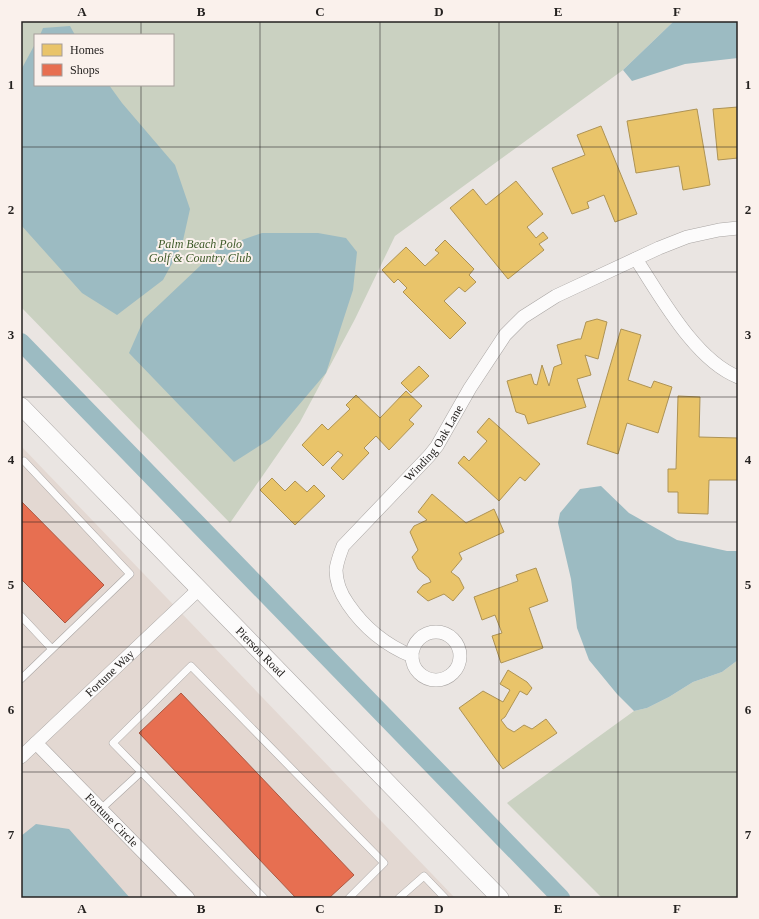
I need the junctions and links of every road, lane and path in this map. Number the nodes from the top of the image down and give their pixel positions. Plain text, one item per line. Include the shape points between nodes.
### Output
1 (738, 228) edge
2 (636, 258) junction
3 (738, 377) edge
4 (21, 406) edge
5 (22, 461) edge
6 (199, 589) junction
7 (21, 616) edge
8 (52, 649) junction
9 (412, 656) dead end
10 (21, 679) edge
11 (36, 743) junction
12 (21, 757) edge
13 (140, 772) junction
14 (101, 809) junction
15 (188, 898) edge
16 (264, 898) edge
17 (349, 898) edge
18 (399, 898) edge
19 (445, 898) edge
20 (500, 898) edge

1 - 2 street, Winding Oak Lane via 687,237
2 - 3 street via 671,313 702,352 719,367
2 - 9 street, Winding Oak Lane via 544,302 505,335 470,388 437,446 343,546 336,569 341,594 356,616 376,636
4 - 6 street, Pierson Road
5 - 8 lane via 130,574
6 - 11 street, Fortune Way
6 - 20 street, Pierson Road
7 - 8 lane
8 - 10 lane
11 - 12 street, Fortune Way
11 - 14 street, Fortune Circle
13 - 14 lane
13 - 16 lane
13 - 17 lane via 113,743 190,666 384,863
14 - 15 street, Fortune Circle
18 - 19 lane via 424,876

